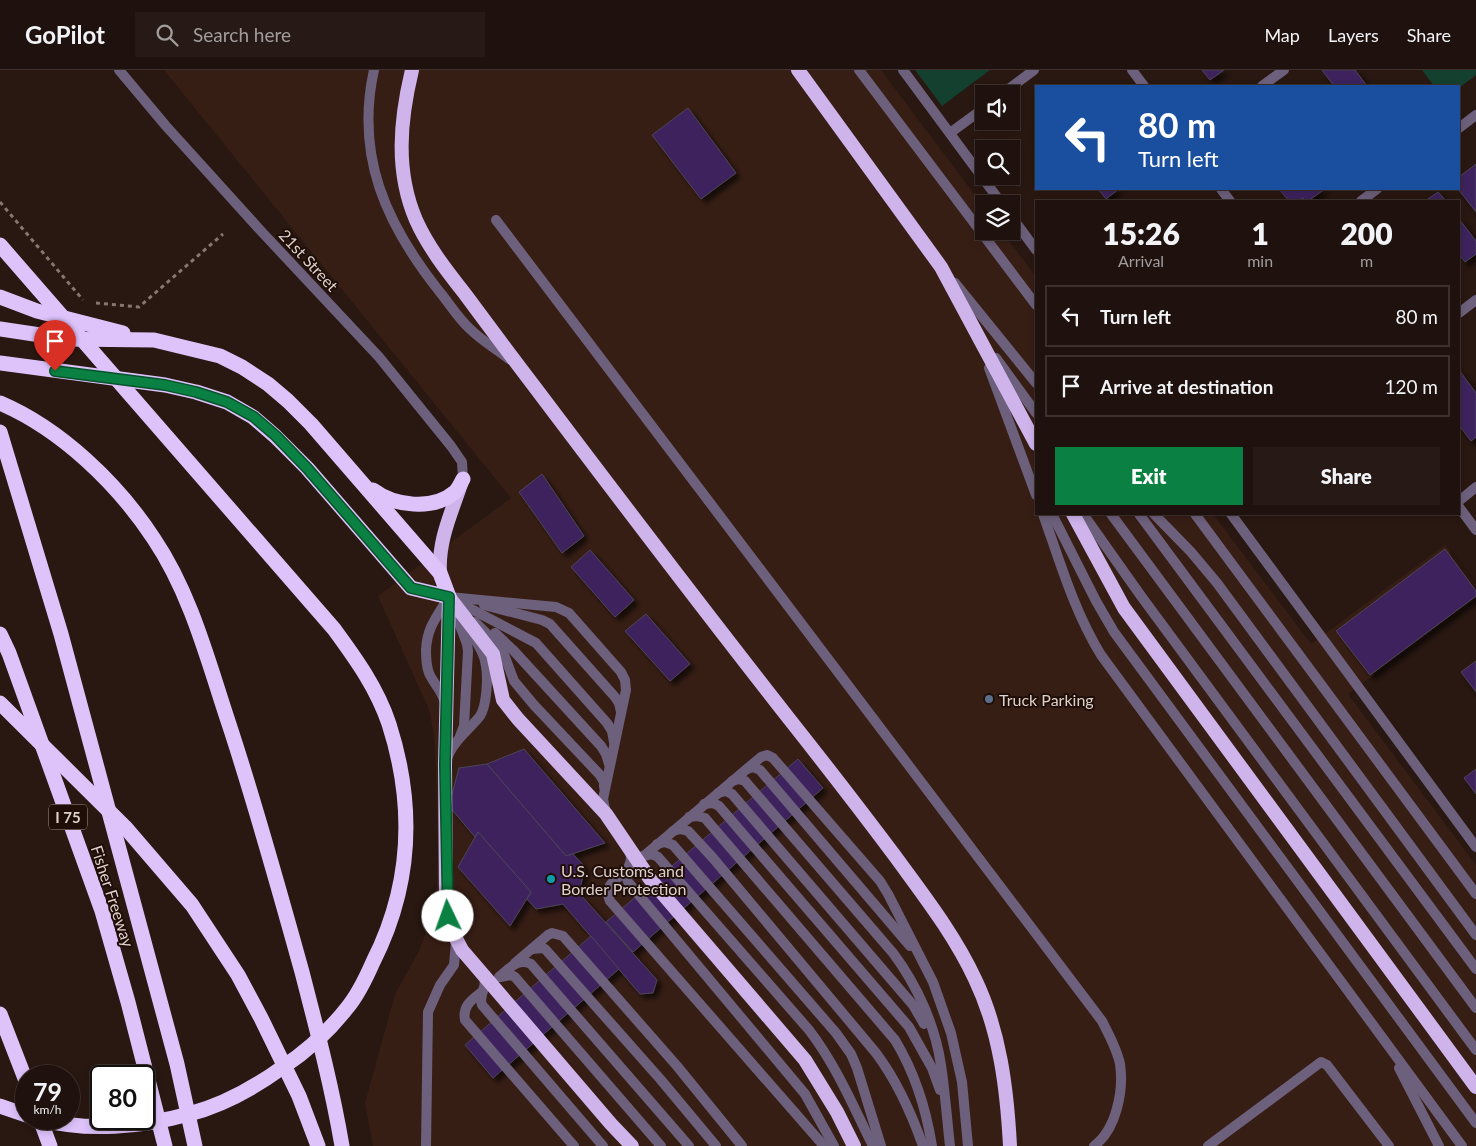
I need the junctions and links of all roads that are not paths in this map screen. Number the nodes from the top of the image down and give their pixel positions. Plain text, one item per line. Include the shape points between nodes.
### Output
1 (119, 70) edge
2 (374, 70) edge
3 (412, 70) edge
4 (798, 70) edge
5 (858, 70) edge
6 (903, 70) edge
7 (1034, 70) edge
8 (1132, 70) edge
9 (1284, 70) edge
10 (1014, 85) edge
11 (1143, 85) edge
12 (1263, 85) edge
13 (975, 115) edge
14 (1476, 115) edge
15 (1460, 127) edge
16 (950, 133) junction
17 (1377, 190) edge
18 (995, 195) edge
19 (1362, 200) edge
20 (496, 220) dead end
21 (1020, 228) edge
22 (0, 245) edge
23 (1035, 249) edge
24 (941, 267) junction
25 (0, 297) edge
26 (1476, 300) edge
27 (1035, 303) edge
28 (1460, 312) edge
29 (0, 329) edge
30 (976, 332) junction
31 (149, 340) junction
32 (0, 363) edge
33 (518, 365) junction
34 (1035, 382) edge
35 (0, 403) edge
36 (1035, 412) edge
37 (0, 432) edge
38 (1035, 442) edge
39 (1020, 450) junction
40 (346, 465) junction
41 (463, 479) junction
42 (1035, 480) edge
43 (1476, 488) edge
44 (1035, 493) edge
45 (1460, 499) edge
46 (1460, 508) edge
47 (1043, 515) edge
48 (1053, 515) edge
49 (1075, 515) edge
50 (1084, 515) edge
51 (1113, 515) edge
52 (1140, 515) edge
53 (1155, 515) edge
54 (1196, 515) edge
55 (1232, 515) edge
56 (1476, 530) edge
57 (440, 573) junction
58 (449, 597) junction
59 (0, 634) edge
60 (0, 703) edge
61 (446, 706) junction
62 (621, 713) junction
63 (457, 742) junction
64 (615, 745) junction
65 (445, 765) junction
66 (609, 767) junction
67 (746, 769) junction
68 (732, 781) junction
69 (605, 791) junction
70 (718, 793) junction
71 (704, 804) junction
72 (606, 814) junction
73 (688, 818) junction
74 (673, 831) junction
75 (657, 844) junction
76 (1476, 847) edge
77 (630, 852) junction
78 (645, 855) junction
79 (629, 868) junction
80 (1476, 894) edge
81 (1476, 935) edge
82 (456, 941) junction
83 (532, 949) junction
84 (515, 963) junction
85 (1476, 969) edge
86 (484, 975) junction
87 (499, 977) junction
88 (933, 982) junction
89 (483, 991) junction
90 (1476, 1008) edge
91 (0, 1014) edge
92 (1383, 1038) junction
93 (1476, 1050) edge
94 (941, 1064) junction
95 (20, 1065) edge
96 (1476, 1087) edge
97 (0, 1106) edge
98 (15, 1111) edge
99 (948, 1120) junction
100 (1476, 1123) edge
101 (80, 1125) edge
102 (44, 1130) edge
103 (50, 1146) edge
104 (165, 1146) edge
105 (195, 1146) edge
106 (318, 1146) edge
107 (342, 1146) edge
108 (426, 1146) edge
109 (574, 1146) edge
110 (603, 1146) edge
111 (632, 1146) edge
112 (661, 1146) edge
113 (689, 1146) edge
114 (716, 1146) edge
115 (742, 1146) edge
116 (824, 1146) edge
117 (834, 1146) edge
118 (854, 1146) edge
119 (873, 1146) edge
120 (881, 1146) edge
121 (923, 1146) edge
122 (932, 1146) edge
123 (950, 1146) edge
124 (968, 1146) edge
125 (1010, 1146) edge
126 (1094, 1146) edge
127 (1208, 1146) edge
128 (1389, 1146) edge
129 (1440, 1146) edge
130 (1462, 1146) edge

1 - 41 street, 21st Street via 166,126 379,357 451,446 462,462
2 - 33 street via 370,86 369,138 380,193 392,221 416,263 470,329
3 - 33 highway via 405,98 401,162 406,192 416,220 446,269
4 - 24 highway
5 - 27 street
6 - 16 street
7 - 10 street
8 - 11 street
9 - 12 street
13 - 16 street
14 - 15 street
16 - 18 street
17 - 19 street
20 - 126 street via 1102,1021 1116,1050 1120,1083 1114,1117
21 - 23 street
22 - 101 highway via 334,629 357,660 389,723 406,797 406,831 397,905 386,938 369,971 348,1007 330,1028 302,1054 264,1081 211,1108 134,1125
24 - 30 highway
24 - 34 street
25 - 31 highway via 37,311
26 - 28 street
29 - 31 highway via 67,339
30 - 36 street
30 - 38 highway
30 - 39 street
31 - 40 highway via 220,356 242,367 288,400
32 - 58 highway via 165,385 227,402 254,417 276,436 411,588
33 - 125 highway via 841,784 954,940 976,980 989,1013 1004,1071
35 - 107 highway via 31,419 70,446 100,473 155,539 181,589 244,769 278,882 325,1062
37 - 105 highway via 62,634 177,1064
39 - 42 street
39 - 44 street
40 - 41 highway via 381,496 398,502 418,504 445,498 456,492
40 - 57 highway
41 - 57 highway via 441,544
43 - 45 street
46 - 56 street
47 - 92 street via 1086,631 1101,655
48 - 100 street via 1114,632
49 - 96 highway via 1124,608
50 - 93 street
51 - 90 street
52 - 85 street
53 - 81 street via 1217,584
54 - 80 street
55 - 76 street
57 - 58 highway
58 - 61 highway
58 - 61 street via 428,630 426,663
58 - 62 street via 546,622 615,697
58 - 62 street via 556,607 569,614 621,672 626,690
58 - 63 street via 468,651 464,726
58 - 63 street via 482,651 487,666 484,709
58 - 64 street via 536,643 607,723
58 - 66 street via 514,651 601,746
58 - 69 street via 502,649 514,681 600,775
58 - 72 highway via 493,654 503,700
59 - 104 highway, Fisher Freeway / I 75 via 102,911
60 - 106 highway via 125,827 192,905 238,975 261,1018 299,1096
61 - 65 highway
62 - 64 street
63 - 65 street
64 - 66 street
65 - 82 highway via 446,902
66 - 69 street
67 - 68 street
67 - 88 street via 753,766 760,770 784,797 902,935
67 - 88 street via 764,756 773,758 880,881
68 - 70 street
68 - 94 street via 745,781 893,953 920,999
69 - 72 street
70 - 71 street
70 - 94 street via 726,791 732,794 913,1005
71 - 73 street
71 - 99 street via 720,806 909,1027 932,1068
72 - 77 highway
73 - 74 street
73 - 122 street via 705,818 894,1040 918,1086
74 - 75 street
74 - 121 street via 688,831 713,858 876,1053 892,1074
75 - 78 street
75 - 120 street via 673,845 836,1033 857,1068
77 - 78 street
77 - 79 street
77 - 118 highway via 805,1060
78 - 119 street via 658,857 809,1030 834,1068
79 - 116 street via 608,888 610,901
79 - 117 street via 628,882 805,1094
82 - 86 highway
82 - 108 street via 454,965 440,985 428,1012
83 - 84 street
83 - 114 street via 546,950
83 - 115 street via 552,934 562,936 677,1066
84 - 87 street
84 - 113 street via 527,961 532,964
86 - 87 street
86 - 89 street
86 - 111 highway
87 - 112 street via 511,975 514,978
88 - 124 street via 959,1065
89 - 109 street via 466,1005 465,1020
89 - 110 street via 482,1005
91 - 95 highway
92 - 129 street
92 - 130 street
94 - 99 street
97 - 98 highway
99 - 123 street
102 - 103 highway
127 - 128 street via 1321,1062 1327,1065

